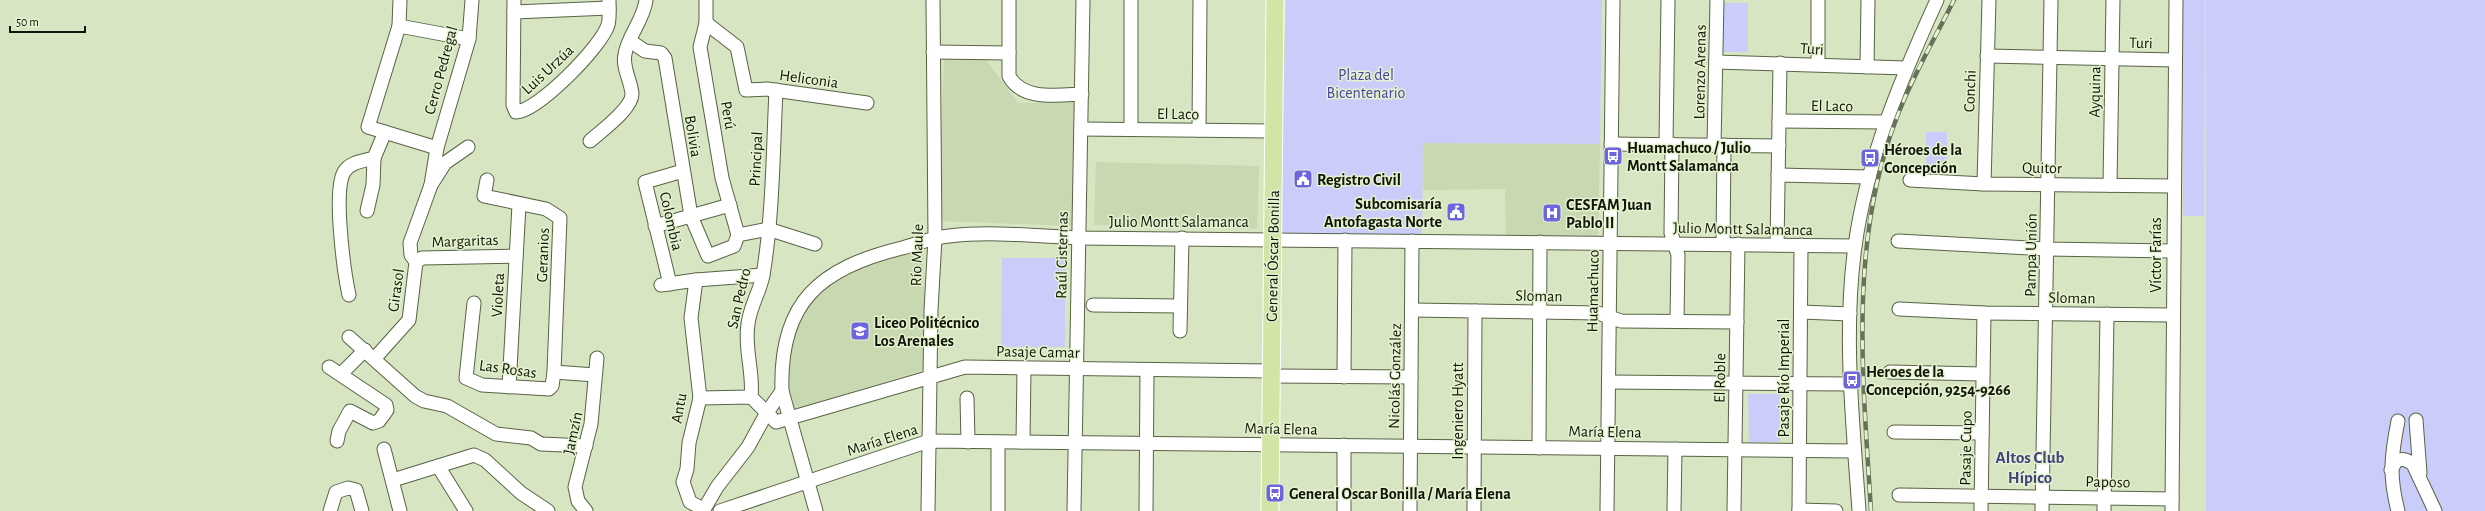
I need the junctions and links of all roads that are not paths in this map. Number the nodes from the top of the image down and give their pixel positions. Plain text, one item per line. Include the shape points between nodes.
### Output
1 (400, 0) edge
2 (472, 0) edge
3 (646, 0) edge
4 (706, 0) edge
5 (933, 0) edge
6 (1009, 0) edge
7 (1083, 0) edge
8 (1132, 0) edge
9 (1200, 0) edge
10 (1275, 0) edge
11 (1613, 0) edge
12 (1668, 0) edge
13 (1717, 0) edge
14 (1818, 0) edge
15 (1868, 0) edge
16 (1937, 0) edge
17 (1989, 0) edge
18 (2051, 0) edge
19 (2112, 0) edge
20 (2176, 0) edge
21 (609, 4) edge
22 (514, 6) edge
23 (706, 22) junction
24 (399, 26) junction
25 (469, 39) junction
26 (630, 41) junction
27 (933, 52) junction
28 (1009, 53) junction
29 (1987, 56) junction
30 (2050, 58) junction
31 (2112, 59) junction
32 (2175, 60) junction
33 (1716, 62) junction
34 (1780, 63) junction
35 (1818, 64) junction
36 (1867, 67) junction
37 (1906, 68) junction
38 (776, 90) junction
39 (1082, 94) junction
40 (867, 103) dead end
41 (1779, 121) junction
42 (1885, 122) junction
43 (1081, 129) junction
44 (1131, 129) junction
45 (1199, 130) junction
46 (1274, 131) junction
47 (385, 132) junction
48 (590, 141) dead end
49 (1611, 144) junction
50 (1669, 144) junction
51 (1720, 145) junction
52 (1778, 146) junction
53 (468, 147) dead end
54 (437, 148) junction
55 (374, 158) junction
56 (683, 171) junction
57 (1778, 175) junction
58 (1869, 177) junction
59 (487, 180) dead end
60 (1910, 180) dead end
61 (1984, 184) junction
62 (2048, 184) junction
63 (431, 185) junction
64 (2110, 185) junction
65 (2173, 186) junction
66 (519, 204) junction
67 (730, 205) junction
68 (367, 212) dead end
69 (690, 216) junction
70 (656, 226) junction
71 (768, 229) junction
72 (738, 235) junction
73 (935, 238) junction
74 (1079, 238) junction
75 (1182, 238) junction
76 (1273, 239) junction
77 (1345, 240) junction
78 (1412, 241) junction
79 (1540, 242) junction
80 (1898, 242) dead end
81 (1610, 243) junction
82 (815, 244) dead end
83 (1674, 244) junction
84 (1723, 244) junction
85 (1738, 244) junction
86 (1777, 245) junction
87 (1801, 245) junction
88 (1855, 246) junction
89 (2047, 249) junction
90 (2172, 251) junction
91 (516, 256) junction
92 (416, 262) junction
93 (763, 275) junction
94 (696, 280) junction
95 (348, 295) dead end
96 (474, 303) dead end
97 (1093, 305) dead end
98 (1180, 306) junction
99 (1899, 309) dead end
100 (1412, 310) junction
101 (1475, 311) junction
102 (1540, 312) junction
103 (1801, 312) junction
104 (1984, 313) junction
105 (1850, 314) junction
106 (2046, 314) junction
107 (2107, 314) junction
108 (2172, 315) junction
109 (1609, 317) junction
110 (1677, 321) junction
111 (1737, 322) junction
112 (1180, 331) dead end
113 (349, 337) dead end
114 (370, 354) junction
115 (597, 358) dead end
116 (1024, 368) junction
117 (1076, 369) junction
118 (1147, 370) junction
119 (554, 372) junction
120 (1890, 372) dead end
121 (1271, 374) junction
122 (1983, 374) junction
123 (595, 375) junction
124 (930, 376) junction
125 (1344, 377) junction
126 (1411, 377) junction
127 (1608, 382) junction
128 (1736, 383) junction
129 (1800, 384) junction
130 (1850, 384) junction
131 (509, 387) junction
132 (549, 389) joint
133 (782, 391) junction
134 (751, 397) junction
135 (700, 398) junction
136 (967, 398) dead end
137 (766, 414) junction
138 (791, 418) junction
139 (2416, 420) dead end
140 (2398, 421) dead end
141 (1894, 432) dead end
142 (1982, 434) junction
143 (337, 441) dead end
144 (929, 441) junction
145 (968, 442) junction
146 (998, 442) junction
147 (1023, 442) junction
148 (1075, 442) junction
149 (1146, 443) junction
150 (1270, 445) junction
151 (586, 446) junction
152 (1344, 446) junction
153 (1411, 446) junction
154 (1474, 447) junction
155 (384, 448) dead end
156 (1539, 448) junction
157 (1608, 448) junction
158 (1675, 449) junction
159 (1735, 450) junction
160 (1800, 451) junction
161 (1854, 451) junction
162 (438, 466) junction
163 (2392, 470) junction
164 (393, 480) junction
165 (808, 481) junction
166 (2424, 490) junction
167 (1899, 495) dead end
168 (1981, 496) junction
169 (2042, 497) junction
170 (2104, 498) junction
171 (2172, 505) edge
172 (703, 510) edge
173 (330, 511) edge
174 (362, 511) edge
175 (400, 511) edge
176 (466, 511) edge
177 (548, 511) edge
178 (586, 511) edge
179 (720, 511) edge
180 (816, 511) edge
181 (928, 511) edge
182 (998, 511) edge
183 (1074, 511) edge
184 (1146, 511) edge
185 (1270, 511) edge
186 (1344, 511) edge
187 (1410, 511) edge
188 (1474, 511) edge
189 (1607, 511) edge
190 (1674, 511) edge
191 (1734, 511) edge
192 (1799, 511) edge
193 (1836, 511) edge
194 (1859, 511) edge
195 (1980, 511) edge
196 (2042, 511) edge
197 (2104, 511) edge
198 (2398, 511) edge
199 (2435, 511) edge

1 - 24 street
2 - 25 street, Cerro Pedregal
3 - 26 street
4 - 23 street, Perú
5 - 27 street, Río Maule
6 - 28 street
7 - 39 street, Raúl Cisternas
8 - 44 street
9 - 45 street
10 - 46 main road, General Óscar Bonilla
11 - 49 street, Huamachuco
12 - 50 street
13 - 33 street, Lorenzo Arenas
14 - 35 street
15 - 36 street
16 - 37 street
17 - 29 street, Conchi
18 - 30 street, Pampa Unión
19 - 31 street, Ayquina
20 - 32 street, Víctor Farías
21 - 22 street
21 - 22 street, Luis Urzúa via 609,24 579,66 529,109 516,112 513,105
23 - 38 street, Heliconia via 737,47 746,90
23 - 67 street, Perú via 700,47 722,178
24 - 25 street
24 - 47 street via 368,127
25 - 54 street, Cerro Pedregal
26 - 48 street via 625,54 625,68 632,94 631,100 627,108
26 - 56 street, Bolivia via 645,51 661,53 665,58
27 - 28 street
27 - 73 street, Río Maule
28 - 39 street via 1009,76 1014,84 1044,95
29 - 30 street, Turi
29 - 61 street, Conchi
30 - 31 street, Turi
30 - 62 street, Pampa Unión
31 - 32 street, Turi
31 - 64 street, Ayquina
32 - 65 street, Víctor Farías
33 - 34 street, Turi
33 - 51 street, Lorenzo Arenas
34 - 35 street, Turi
34 - 41 street
35 - 36 street, Turi
36 - 37 street, Turi
37 - 42 street
38 - 40 street, Heliconia
38 - 71 street, Principal
39 - 43 street, Raúl Cisternas
41 - 42 street, El Laco
41 - 52 street
42 - 58 street
43 - 44 street, El Laco
43 - 74 street, Raúl Cisternas
44 - 45 street, El Laco
45 - 46 street, El Laco
46 - 76 main road, General Óscar Bonilla
47 - 54 street
47 - 55 street
49 - 50 street
49 - 81 street, Huamachuco
50 - 51 street
50 - 83 street via 1671,233
51 - 52 street
51 - 84 street, Lorenzo Arenas
52 - 57 street
53 - 63 street via 445,163
54 - 63 street, Cerro Pedregal
55 - 68 street via 373,185
55 - 95 street via 351,164 343,173 339,212 342,260
56 - 69 street, Bolivia
56 - 70 street, Colombia via 645,182
57 - 58 street
57 - 86 street
58 - 88 street
59 - 66 street, Geranios via 484,196
60 - 61 street, Quitor
61 - 62 street, Quitor
62 - 64 street, Quitor
62 - 89 street, Pampa Unión
63 - 92 street via 410,243 411,255
64 - 65 street, Quitor
65 - 90 street, Víctor Farías
66 - 91 street, Violeta
66 - 119 street, Geranios via 546,209 560,218
67 - 69 street
67 - 72 street, Perú
69 - 70 street
69 - 72 street, Bolivia via 708,256 734,246
70 - 94 street, Colombia via 665,285
71 - 72 street
71 - 82 street
71 - 93 street, San Pedro
73 - 74 street, Julio Montt Salamanca via 978,234
73 - 124 street, Río Maule
73 - 133 street, Julio Montt Salamanca via 857,260 827,277 796,313 787,333
74 - 75 street, Julio Montt Salamanca
74 - 117 street, Raúl Cisternas
75 - 76 street, Julio Montt Salamanca
75 - 98 street
76 - 77 street, Julio Montt Salamanca
76 - 121 main road, General Óscar Bonilla
77 - 78 street, Julio Montt Salamanca
77 - 125 street
78 - 79 street, Julio Montt Salamanca
78 - 100 street, Nicolás González
79 - 81 street, Julio Montt Salamanca
79 - 102 street
80 - 89 street
81 - 83 street, Julio Montt Salamanca
81 - 109 street, Huamachuco
83 - 84 street, Julio Montt Salamanca
83 - 110 street via 1678,255
84 - 85 street, Julio Montt Salamanca
85 - 86 street, Julio Montt Salamanca
85 - 111 street, El Roble
86 - 87 street, Julio Montt Salamanca
87 - 88 street, Julio Montt Salamanca
87 - 103 street, Pasaje Río Imperial
88 - 105 street
89 - 90 street
89 - 106 street, Pampa Unión
90 - 108 street, Víctor Farías
91 - 92 street, Margaritas via 422,258
91 - 131 street, Violeta
92 - 114 street, Girasol via 409,320
93 - 94 street
93 - 134 street, San Pedro via 751,305 746,341
94 - 135 street, Antu via 691,318
96 - 131 street, Las Rosas via 466,378 482,385
97 - 98 street
98 - 112 street
99 - 104 street, Sloman
100 - 101 street, Sloman
100 - 126 street, Nicolás González
101 - 102 street, Sloman
101 - 154 street, Ingeniero Hyatt
102 - 109 street, Sloman via 1598,313
102 - 156 street
103 - 105 street
103 - 129 street, Pasaje Río Imperial
104 - 106 street, Sloman
104 - 122 street, Pasaje Cupo
105 - 130 street
106 - 107 street, Sloman
106 - 169 street, Pampa Unión
107 - 108 street, Sloman
107 - 170 street
108 - 171 street, Víctor Farías
109 - 110 street, Sloman via 1621,321
109 - 127 street, Huamachuco
110 - 111 street, Sloman
111 - 128 street, El Roble
113 - 114 street
114 - 143 street, Girasol via 335,370 386,405 387,410 379,421 373,423 350,411 339,431
114 - 151 street via 415,396 424,401 447,406 496,434 531,438 548,445
115 - 123 street, Jamzín
116 - 117 street, Pasaje Camar
116 - 124 street, Pasaje Camar via 965,367
116 - 147 street
117 - 118 street, Pasaje Camar
117 - 148 street, Raúl Cisternas
118 - 121 street, Pasaje Camar
118 - 149 street
119 - 123 street
119 - 132 street, Geranios via 552,386
120 - 122 street
121 - 125 street, Pasaje Camar
121 - 150 main road, General Óscar Bonilla
122 - 142 street, Pasaje Cupo
123 - 151 street, Jamzín via 595,405
124 - 138 street, Pasaje Camar
124 - 144 street, Río Maule
125 - 126 street, Pasaje Camar
126 - 153 street, Nicolás González
127 - 128 street
127 - 157 street, Huamachuco
128 - 129 street
128 - 159 street, El Roble
129 - 130 street
129 - 160 street, Pasaje Río Imperial
130 - 161 street
131 - 132 street, Las Rosas
133 - 137 street
133 - 138 street
134 - 135 street
134 - 137 street
135 - 172 street, Antu via 683,482 690,502
136 - 145 street
137 - 138 street, Pasaje Camar via 776,422
137 - 172 street via 748,448
138 - 165 street
139 - 166 street via 2418,468
140 - 163 street
141 - 142 street
142 - 168 street, Pasaje Cupo
144 - 145 street, María Elena
144 - 165 street, María Elena
144 - 181 street, Río Maule
145 - 146 street, María Elena
146 - 147 street, María Elena
146 - 182 street
147 - 148 street, María Elena
148 - 149 street, María Elena
148 - 183 street, Raúl Cisternas
149 - 150 street, María Elena
149 - 184 street
150 - 152 street, María Elena
150 - 185 main road, General Óscar Bonilla
151 - 178 street, Jamzín via 575,487 578,501
152 - 153 street, María Elena
152 - 186 street
153 - 154 street, María Elena
153 - 187 street, Nicolás González
154 - 156 street, María Elena
154 - 188 street, Ingeniero Hyatt
155 - 164 street
156 - 157 street, María Elena
157 - 158 street, María Elena
157 - 189 street, Huamachuco
158 - 159 street, María Elena
158 - 190 street
159 - 160 street, María Elena
159 - 191 street, El Roble
160 - 161 street, María Elena
160 - 192 street, Pasaje Río Imperial
161 - 194 street
162 - 164 street
162 - 176 street
162 - 177 street via 474,455 485,460 521,493
163 - 166 street via 2396,460 2406,460 2413,464
163 - 198 street via 2391,484
164 - 175 street
165 - 179 street, María Elena
165 - 180 street
166 - 199 street
167 - 168 street, Paposo
168 - 169 street, Paposo
168 - 195 street, Pasaje Cupo
169 - 170 street, Paposo
169 - 196 street, Pampa Unión
170 - 171 street, Paposo
170 - 197 street
173 - 174 street via 336,492 348,488 356,490
192 - 193 street

